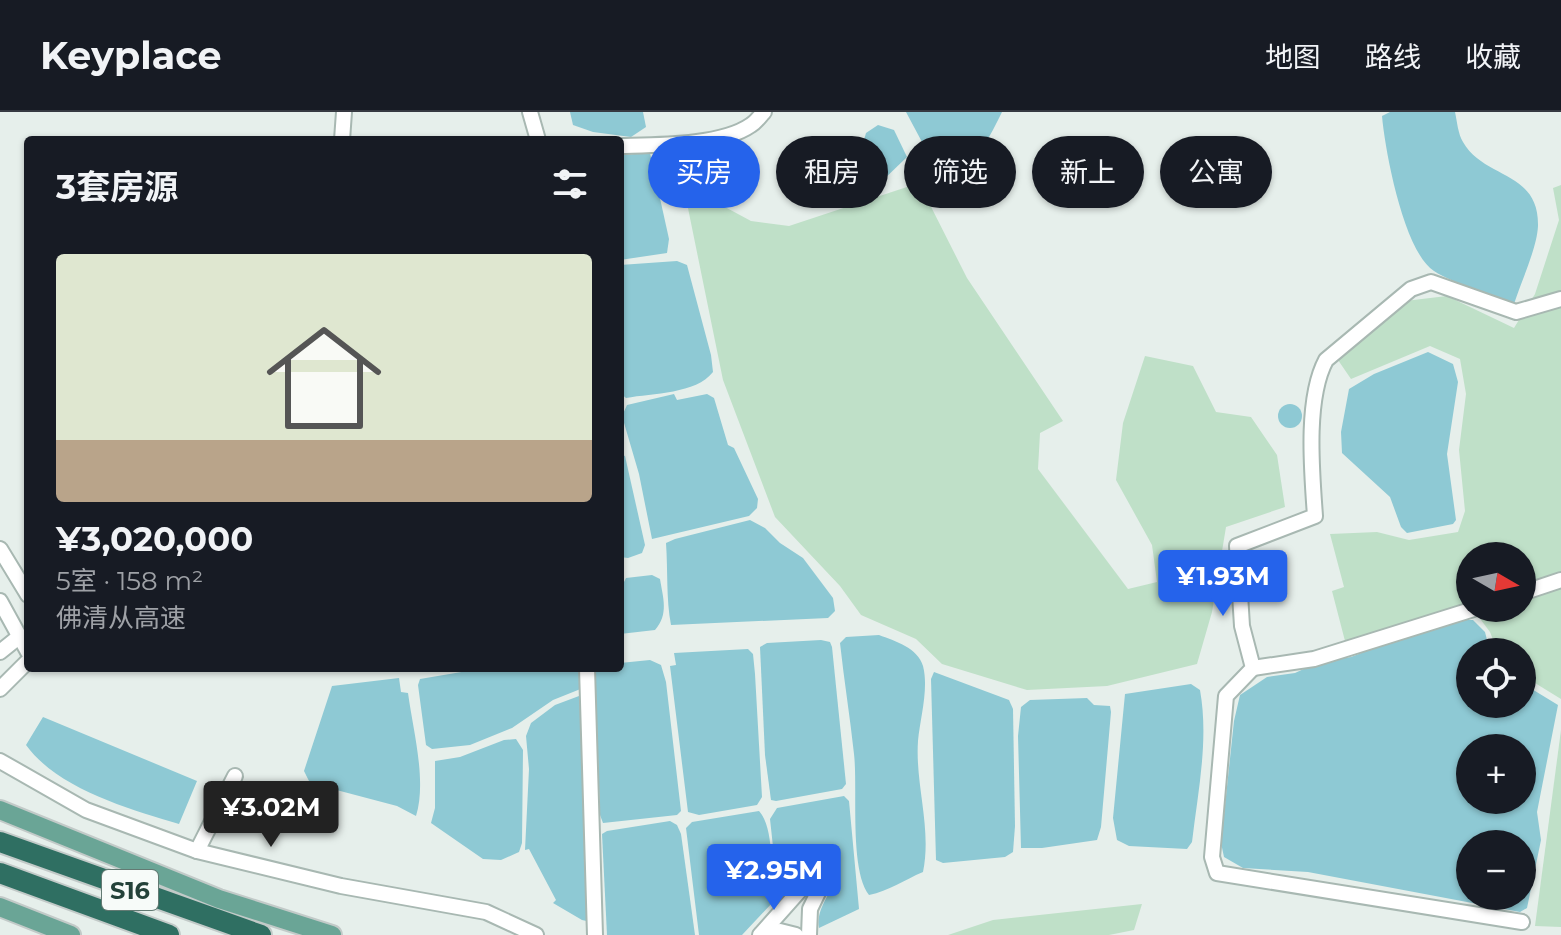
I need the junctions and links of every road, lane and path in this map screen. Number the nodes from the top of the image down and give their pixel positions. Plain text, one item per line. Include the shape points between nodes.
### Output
1 (344, 112) edge
2 (530, 112) edge
3 (764, 112) edge
4 (342, 136) edge
5 (537, 136) edge
6 (624, 146) edge
7 (1561, 299) edge
8 (0, 549) edge
9 (1561, 580) edge
10 (24, 588) edge
11 (1536, 588) edge
12 (0, 601) edge
13 (1456, 615) edge
14 (20, 636) junction
15 (24, 644) edge
16 (0, 652) edge
17 (24, 665) edge
18 (1253, 668) junction
19 (587, 672) edge
20 (0, 689) edge
21 (0, 761) edge
22 (235, 776) dead end
23 (0, 810) edge
24 (0, 842) edge
25 (197, 851) junction
26 (0, 873) edge
27 (0, 907) edge
28 (1522, 922) dead end
29 (760, 934) edge
30 (71, 935) edge
31 (169, 935) edge
32 (261, 935) edge
33 (332, 935) edge
34 (536, 935) edge
35 (595, 935) edge
36 (796, 935) edge
37 (809, 935) edge

1 - 4 street
2 - 5 street
3 - 6 street via 732,134
7 - 18 street via 1516,312 1431,282 1411,289 1326,360 1317,376 1311,459 1315,516 1237,546 1242,626
8 - 10 street
9 - 11 street
12 - 14 street
13 - 18 street via 1314,659
14 - 15 street
14 - 16 street
17 - 20 street
18 - 28 street via 1226,696 1212,857 1217,873
19 - 35 street
21 - 25 street via 86,810
22 - 25 street
23 - 33 main road via 219,899
24 - 32 highway, S16
25 - 34 street via 341,886 486,912
26 - 31 highway, S16
27 - 30 main road
29 - 36 street
29 - 37 street via 821,873

